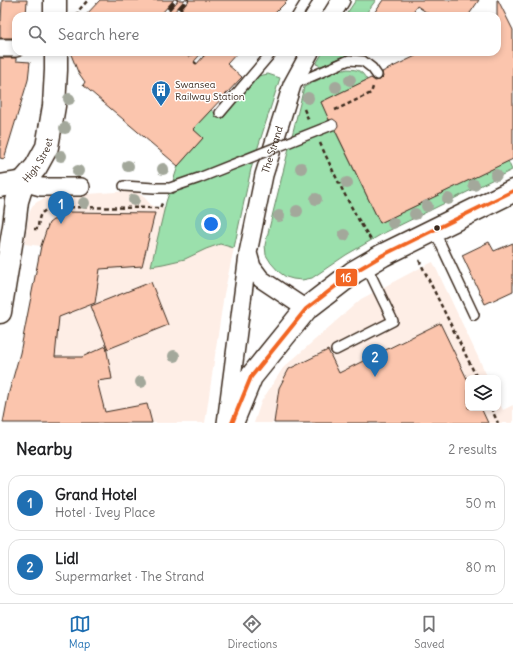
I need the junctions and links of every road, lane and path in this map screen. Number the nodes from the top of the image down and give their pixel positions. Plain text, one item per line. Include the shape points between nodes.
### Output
1 (55, 0) edge
2 (88, 0) edge
3 (307, 0) edge
4 (341, 0) edge
5 (55, 12) edge
6 (78, 12) edge
7 (300, 12) edge
8 (334, 12) edge
9 (0, 48) edge
10 (12, 48) edge
11 (56, 56) edge
12 (269, 56) edge
13 (308, 56) edge
14 (377, 75) joint
15 (292, 85) junction
16 (335, 110) dead end
17 (220, 113) dead end
18 (332, 125) dead end
19 (312, 126) dead end
20 (318, 139) dead end
21 (23, 182) junction
22 (0, 186) edge
23 (124, 186) dead end
24 (81, 188) dead end
25 (170, 188) junction
26 (513, 191) edge
27 (56, 207) dead end
28 (434, 230) junction
29 (372, 242) dead end
30 (248, 253) junction
31 (419, 260) dead end
32 (366, 265) junction
33 (306, 309) junction
34 (0, 312) edge
35 (474, 315) dead end
36 (336, 350) dead end
37 (476, 375) edge
38 (492, 411) edge
39 (226, 423) edge
40 (232, 423) edge
41 (498, 423) edge

1 - 5 street
2 - 6 path
3 - 7 lane
4 - 8 street
9 - 10 street
11 - 21 street, High Street via 54,106 47,147 36,167
12 - 17 lane
13 - 15 street, The Strand
14 - 15 lane via 363,61 348,60
14 - 16 path via 371,93
15 - 19 path
15 - 30 street, The Strand via 264,175
18 - 25 lane, bridge
20 - 29 path via 333,173
21 - 22 street
21 - 24 street via 41,187
21 - 34 street, High Street via 17,201
23 - 25 lane
25 - 27 path via 160,208
26 - 28 street
28 - 32 street
28 - 35 lane
30 - 33 street via 252,268 261,279
30 - 39 street, The Strand
31 - 37 path
32 - 33 street
32 - 36 lane via 393,322
33 - 40 street via 251,377
38 - 41 path

